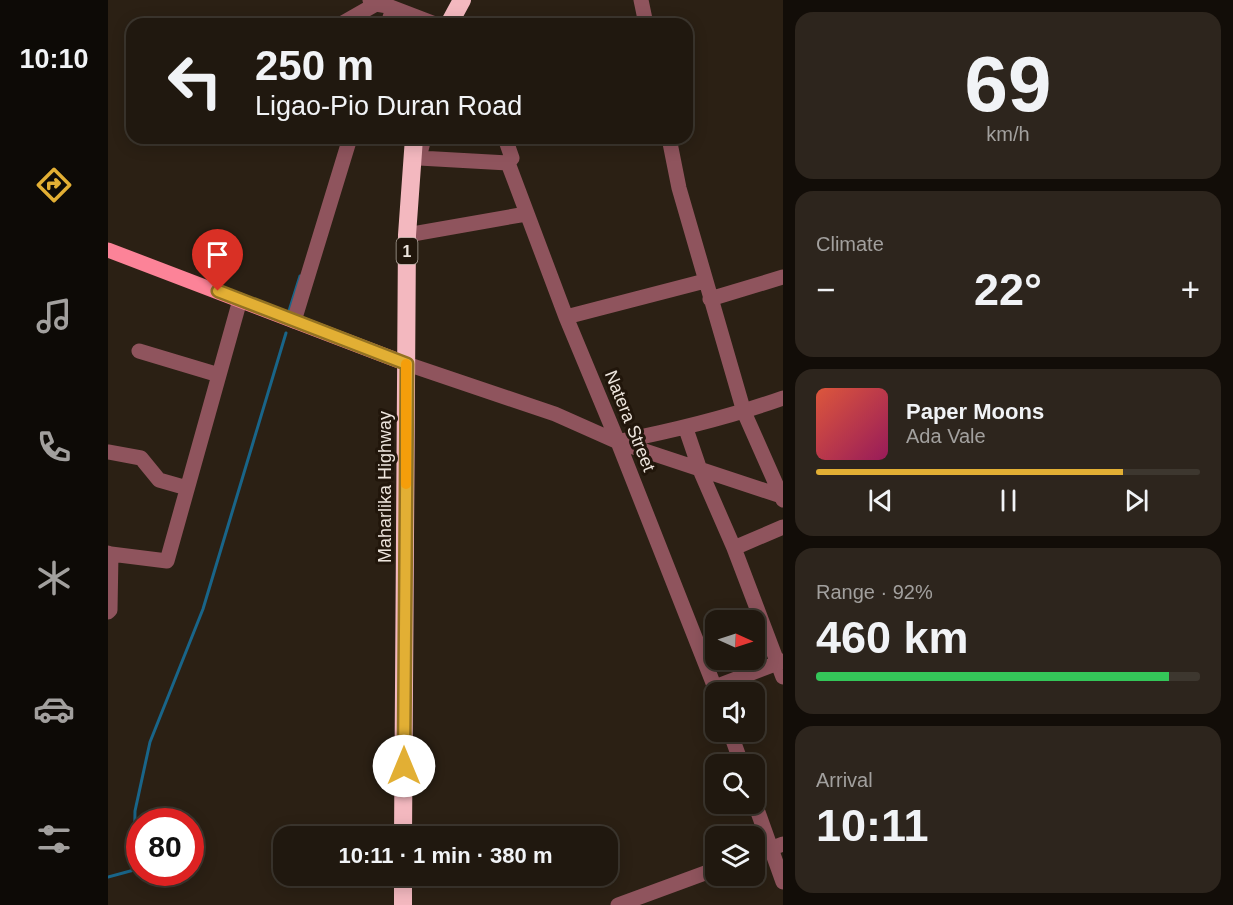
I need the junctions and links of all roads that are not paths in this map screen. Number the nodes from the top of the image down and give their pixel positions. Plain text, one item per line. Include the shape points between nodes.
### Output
1 (462, 0) edge
2 (641, 0) edge
3 (374, 2) edge
4 (393, 8) junction
5 (350, 18) edge
6 (390, 18) edge
7 (419, 18) edge
8 (452, 18) edge
9 (645, 18) edge
10 (348, 144) edge
11 (414, 144) edge
12 (422, 144) edge
13 (507, 144) edge
14 (670, 144) edge
15 (508, 163) junction
16 (526, 214) junction
17 (406, 235) junction
18 (108, 250) edge
19 (783, 277) edge
20 (705, 281) junction
21 (710, 299) junction
22 (240, 300) junction
23 (566, 317) junction
24 (294, 321) junction
25 (139, 351) dead end
26 (407, 364) junction
27 (219, 375) junction
28 (783, 398) edge
29 (744, 412) junction
30 (686, 429) junction
31 (618, 442) junction
32 (108, 452) edge
33 (700, 470) junction
34 (187, 488) junction
35 (782, 498) edge
36 (783, 528) edge
37 (734, 548) junction
38 (109, 554) edge
39 (108, 612) edge
40 (781, 667) edge
41 (713, 682) edge
42 (739, 682) edge
43 (761, 814) edge
44 (403, 826) edge
45 (777, 846) edge
46 (705, 873) edge
47 (783, 882) edge
48 (403, 886) edge
49 (402, 905) edge
50 (618, 905) edge

1 - 8 highway
2 - 9 street
3 - 4 street
3 - 5 street
4 - 6 street
4 - 7 street
10 - 24 street
11 - 17 highway, Maharlika Highway / 1
12 - 15 street via 419,158
13 - 15 street, Natera Street via 512,158
14 - 20 street
15 - 16 street, Natera Street
16 - 17 street
16 - 23 street, Natera Street
17 - 26 highway, Maharlika Highway / 1
18 - 22 main road
19 - 21 street
20 - 21 street
20 - 23 street
21 - 29 street
22 - 24 main road
22 - 27 street
23 - 31 street, Natera Street
24 - 26 main road
25 - 27 street
26 - 31 street via 555,414
26 - 44 highway, Maharlika Highway / 1
27 - 34 street
28 - 29 street
29 - 30 street
29 - 35 street
30 - 31 street
30 - 33 street
31 - 33 street
31 - 41 street, Natera Street
32 - 34 street via 141,458 159,480
33 - 35 street
33 - 37 street
34 - 38 street via 167,561
36 - 37 street
37 - 40 street
38 - 39 street
40 - 42 street
43 - 45 street
45 - 47 street
46 - 50 street
48 - 49 highway

